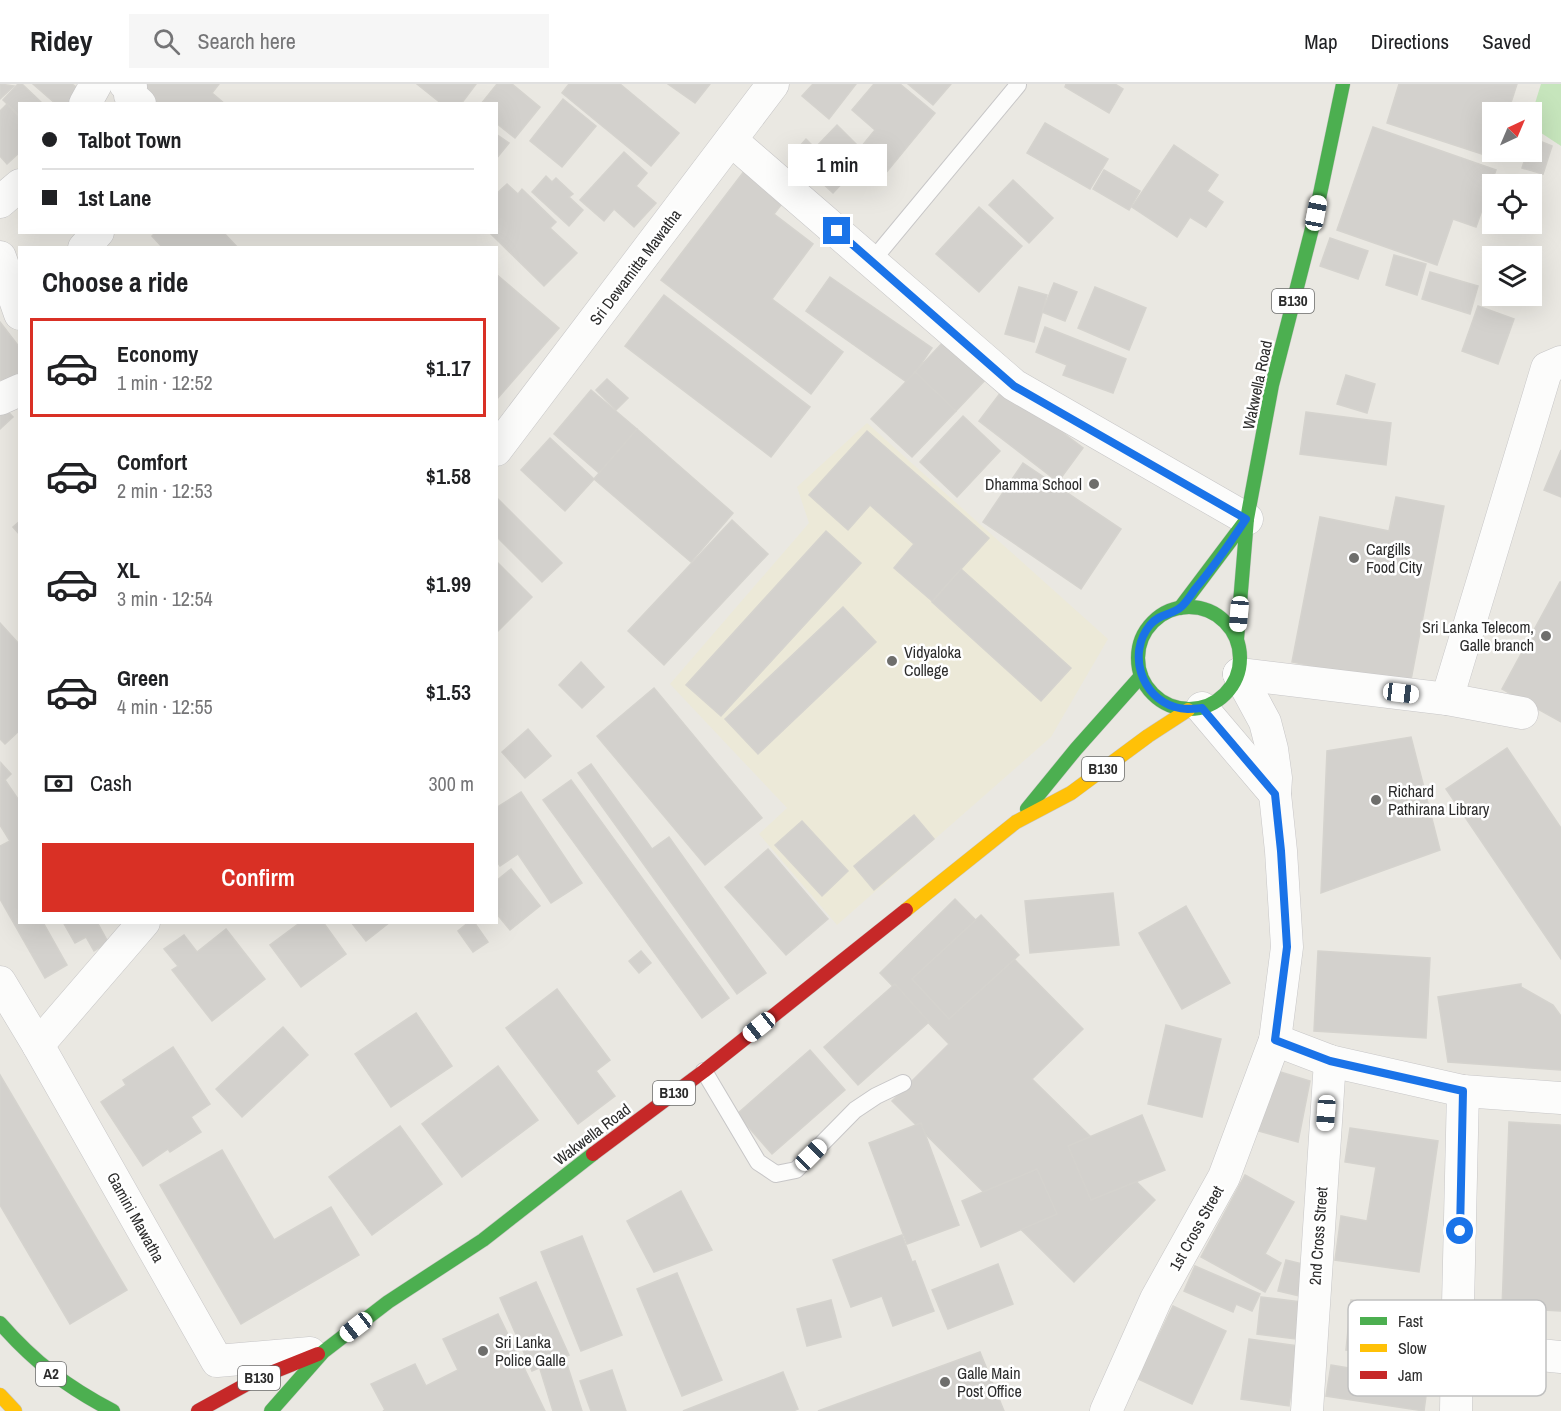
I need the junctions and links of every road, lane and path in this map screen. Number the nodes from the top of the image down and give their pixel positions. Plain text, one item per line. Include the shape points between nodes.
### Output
1 (96, 84) edge
2 (125, 84) edge
3 (773, 84) edge
4 (1342, 84) edge
5 (1018, 85) edge
6 (86, 102) edge
7 (138, 102) edge
8 (731, 140) junction
9 (18, 187) edge
10 (0, 202) edge
11 (96, 234) edge
12 (86, 246) edge
13 (0, 257) edge
14 (872, 261) junction
15 (18, 308) edge
16 (1561, 362) edge
17 (18, 391) edge
18 (0, 399) edge
19 (498, 447) edge
20 (1246, 519) junction
21 (1180, 608) junction
22 (1237, 639) junction
23 (1239, 674) junction
24 (1141, 676) junction
25 (1447, 699) junction
26 (1195, 709) junction
27 (1522, 712) dead end
28 (1275, 794) junction
29 (1016, 822) junction
30 (142, 924) edge
31 (0, 982) edge
32 (1275, 1040) junction
33 (38, 1044) junction
34 (1330, 1061) junction
35 (704, 1071) junction
36 (903, 1083) dead end
37 (1463, 1091) junction
38 (1561, 1098) edge
39 (1458, 1300) edge
40 (0, 1323) edge
41 (323, 1352) junction
42 (1546, 1355) edge
43 (1561, 1356) edge
44 (0, 1395) edge
45 (1456, 1396) edge
46 (15, 1411) edge
47 (113, 1411) edge
48 (198, 1411) edge
49 (271, 1411) edge
50 (1106, 1411) edge
51 (1307, 1411) edge
52 (1456, 1411) edge

1 - 6 street
2 - 7 street via 131,87 130,95
3 - 8 street, Sri Dewamitta Mawatha
4 - 20 main road, Wakwella Road / B130 via 1316,213 1272,385
5 - 14 lane
8 - 14 street
8 - 19 street, Sri Dewamitta Mawatha
9 - 10 street
11 - 12 street
13 - 15 street
14 - 20 street via 1014,386
16 - 25 street via 1547,368
17 - 18 street
20 - 21 main road, Wakwella Road / B130
20 - 22 main road, Wakwella Road / B130
21 - 22 main road via 1198,608 1214,614
21 - 24 main road via 1163,614 1141,641
22 - 23 main road
23 - 25 street
23 - 26 main road via 1224,698
23 - 28 street, 1st Cross Street via 1265,722 1272,749
24 - 26 main road via 1160,700 1173,707
24 - 29 main road, Wakwella Road / B130
25 - 27 street
26 - 28 street
26 - 29 main road, Wakwella Road / B130 via 1148,736 1071,793
28 - 32 street, 1st Cross Street via 1287,947
29 - 35 main road, Wakwella Road / B130
30 - 33 street
31 - 33 street, Gamini Mawatha
32 - 34 street
32 - 50 street, 1st Cross Street via 1224,1177 1156,1299
33 - 41 street, Gamini Mawatha via 217,1361
34 - 37 street
34 - 51 street, 2nd Cross Street
35 - 36 lane via 758,1162 776,1174 796,1170 855,1110
35 - 41 main road, Wakwella Road / B130 via 483,1240 388,1302
37 - 38 street
37 - 39 street
40 - 47 main road, A2 via 27,1354 56,1377
41 - 48 main road, Wakwella Road / B130 via 258,1378
41 - 49 main road, Wakwella Road / B130
42 - 43 street
44 - 46 main road
45 - 52 street

